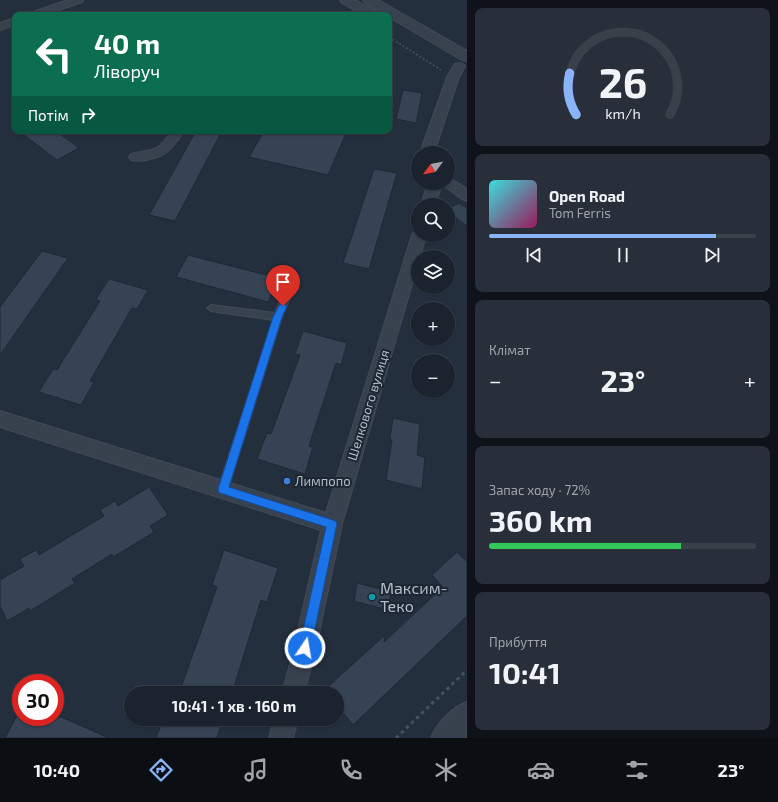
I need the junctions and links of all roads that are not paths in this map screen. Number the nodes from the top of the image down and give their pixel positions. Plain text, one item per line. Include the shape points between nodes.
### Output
1 (78, 0) edge
2 (346, 0) edge
3 (369, 0) edge
4 (43, 12) edge
5 (367, 12) edge
6 (385, 12) edge
7 (392, 17) edge
8 (12, 23) edge
9 (0, 26) edge
10 (392, 27) edge
11 (461, 68) edge
12 (176, 134) edge
13 (430, 146) edge
14 (136, 157) dead end
15 (455, 188) edge
16 (467, 196) edge
17 (417, 242) edge
18 (288, 295) dead end
19 (211, 308) dead end
20 (278, 317) junction
21 (0, 419) edge
22 (223, 489) junction
23 (332, 524) junction
24 (295, 686) edge
25 (467, 716) edge
26 (284, 726) edge
27 (281, 738) edge
28 (446, 738) edge

1 - 4 street
2 - 5 street
3 - 6 street
7 - 11 street
8 - 9 street
10 - 11 street
11 - 13 street
12 - 14 street via 166,149 153,155
15 - 16 street
17 - 23 street, Шелкового вулиця
18 - 20 lane
19 - 20 lane
20 - 22 lane
21 - 22 street
22 - 23 street
23 - 24 street, Шелкового вулиця
25 - 28 street
26 - 27 street

